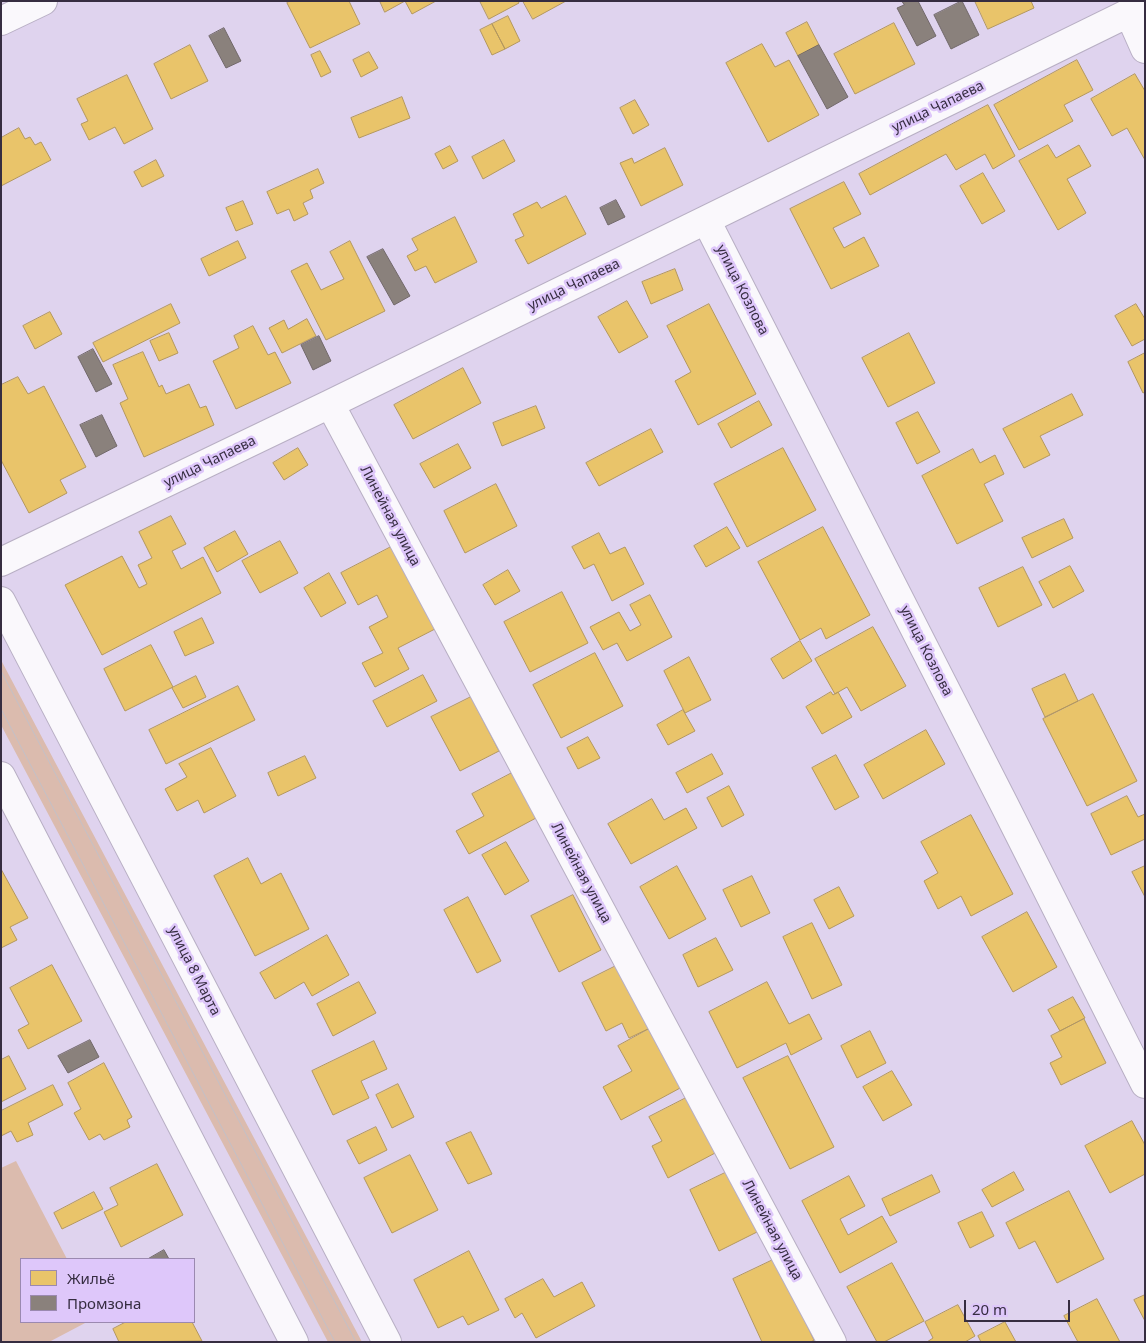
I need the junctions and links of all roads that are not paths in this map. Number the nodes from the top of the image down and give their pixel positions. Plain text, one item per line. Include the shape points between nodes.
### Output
1 (43, 1) edge
2 (1137, 9) edge
3 (1, 21) edge
4 (1145, 49) edge
5 (706, 220) junction
6 (330, 404) junction
7 (1, 562) edge
8 (1, 601) edge
9 (1, 776) edge
10 (1145, 1084) edge
11 (294, 1342) edge
12 (387, 1342) edge
13 (832, 1342) edge

1 - 3 street
2 - 4 street
2 - 5 street, улица Чапаева
5 - 6 street, улица Чапаева
5 - 10 street, улица Козлова
6 - 7 street, улица Чапаева
6 - 13 street, Линейная улица
8 - 12 street, улица 8 Марта
9 - 11 street

